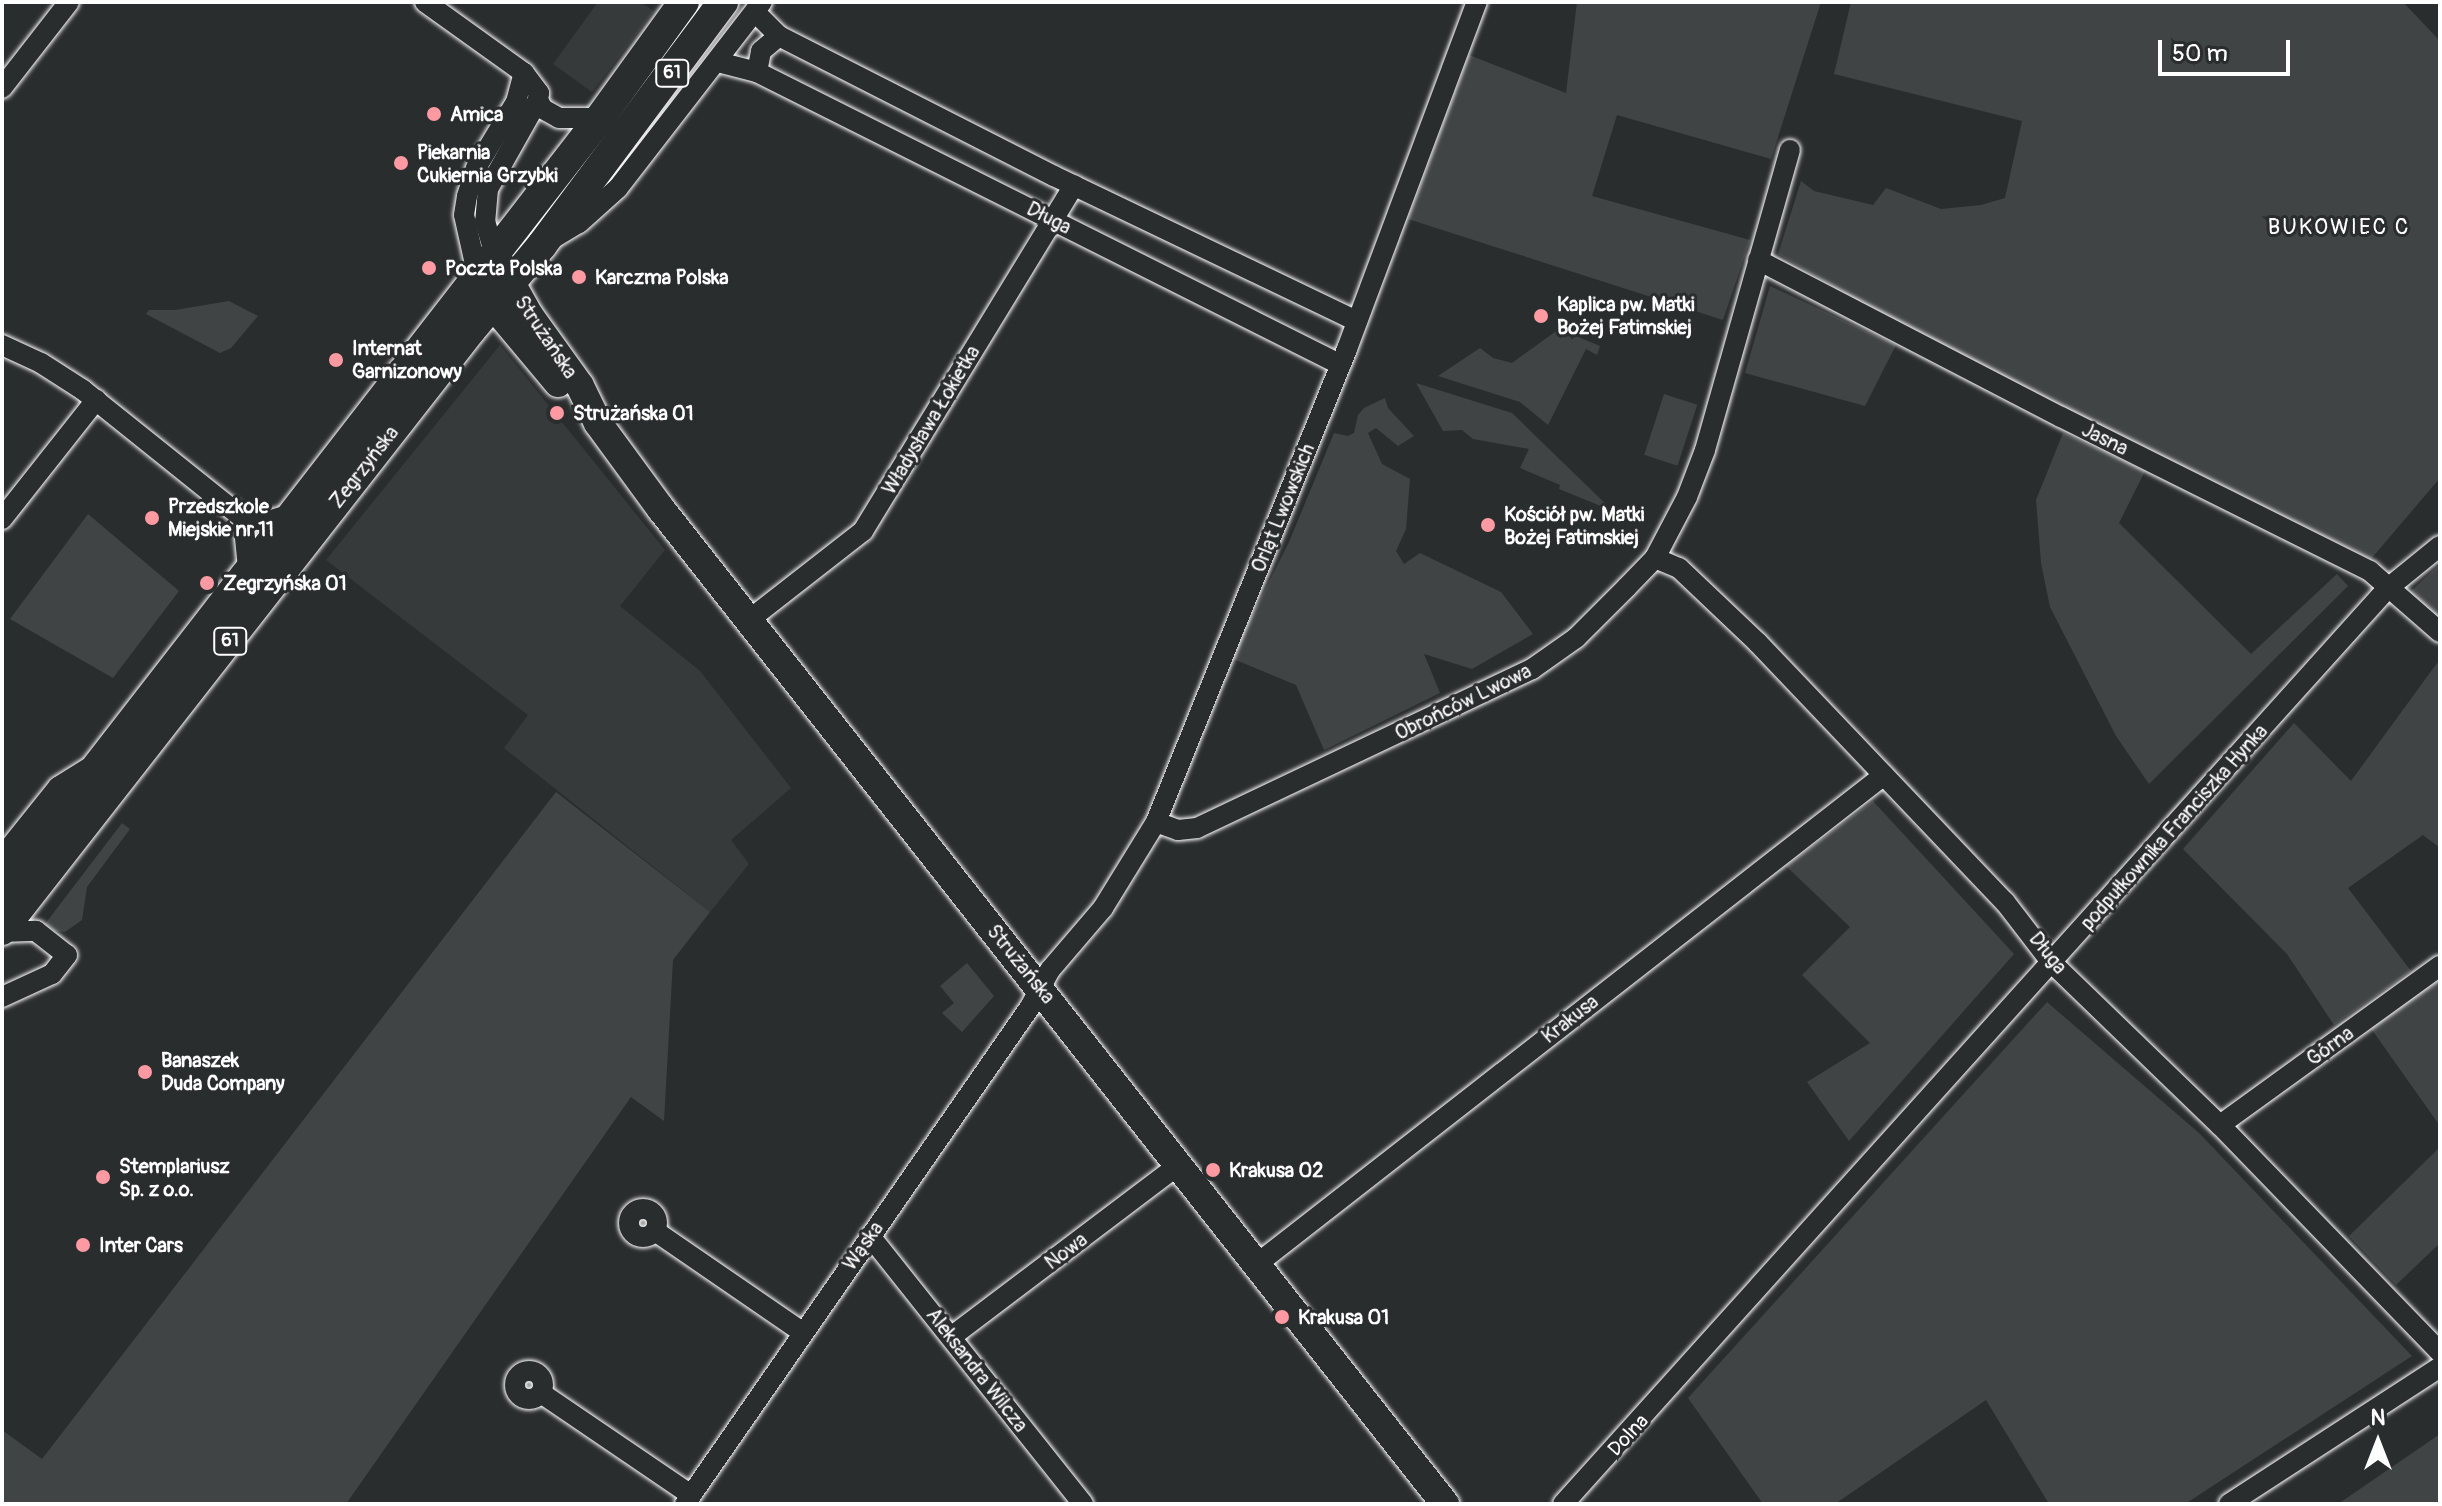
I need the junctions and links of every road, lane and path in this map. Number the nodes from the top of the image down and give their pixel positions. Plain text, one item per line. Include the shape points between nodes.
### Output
1 (69, 2) edge
2 (425, 2) edge
3 (684, 2) edge
4 (723, 2) edge
5 (1477, 2) edge
6 (759, 7) edge
7 (779, 36) junction
8 (718, 62) junction
9 (757, 72) junction
10 (524, 73) junction
11 (2, 88) edge
12 (538, 100) junction
13 (600, 118) junction
14 (1790, 150) dead end
15 (1074, 185) junction
16 (1053, 219) junction
17 (542, 245) junction
18 (1758, 260) junction
19 (485, 263) junction
20 (501, 293) junction
21 (1357, 321) junction
22 (2, 345) edge
23 (1341, 365) junction
24 (96, 400) junction
25 (292, 513) junction
26 (243, 518) junction
27 (2, 519) edge
28 (2440, 546) edge
29 (1655, 558) junction
30 (248, 568) junction
31 (2387, 589) junction
32 (749, 620) junction
33 (2440, 632) edge
34 (96, 763) junction
35 (1884, 775) junction
36 (1156, 822) junction
37 (2, 857) edge
38 (2, 889) edge
39 (34, 890) junction
40 (2, 931) edge
41 (36, 931) junction
42 (2051, 962) junction
43 (2440, 966) edge
44 (1041, 989) junction
45 (2, 997) edge
46 (2220, 1125) junction
47 (1180, 1164) junction
48 (655, 1231) dead end
49 (870, 1236) junction
50 (1257, 1264) junction
51 (802, 1332) junction
52 (951, 1337) junction
53 (2440, 1354) edge
54 (1690, 1365) joint
55 (541, 1393) dead end
56 (688, 1500) edge
57 (1076, 1502) edge
58 (1445, 1504) edge
59 (1563, 1504) edge
60 (2229, 1504) edge

1 - 11 street
2 - 10 street
3 - 13 main road, Zegrzyńska / 61
4 - 17 main road, Zegrzyńska / 61
5 - 21 street, Orląt Lwowskich
6 - 7 street, Długa
6 - 8 street
7 - 9 street via 761,51
7 - 15 street, Długa
8 - 9 street, Długa
8 - 17 street via 618,188 579,223
9 - 16 street, Długa
10 - 12 street via 536,86
10 - 19 street via 516,102 476,168 467,196 464,215
12 - 13 street via 559,118
12 - 19 street via 488,189
13 - 19 main road, Zegrzyńska / 61
14 - 18 street, Obrońców Lwowa
15 - 16 street, Władysława Łokietka
15 - 21 street, Długa
16 - 23 street, Długa
16 - 32 street, Władysława Łokietka via 863,531
17 - 20 main road, Zegrzyńska / 61
18 - 29 street, Obrońców Lwowa via 1705,450
18 - 31 street, Jasna via 2370,571
19 - 20 main road, Strużańska
19 - 25 main road, Zegrzyńska / 61
20 - 32 main road, Strużańska via 529,315 580,386 598,423
20 - 39 main road, Zegrzyńska / 61
21 - 23 street, Orląt Lwowskich
22 - 24 street via 41,363
23 - 36 street, Orląt Lwowskich
24 - 26 street
24 - 27 street
25 - 26 street via 268,521
25 - 30 main road, Zegrzyńska / 61
26 - 30 street
28 - 31 street, podpułkownika Franciszka Hynka
29 - 35 street, Długa via 1679,568 1705,589
29 - 36 street, Obrońców Lwowa via 1576,638 1532,669 1197,828 1178,830
30 - 34 main road, Zegrzyńska / 61
31 - 33 street, Jasna
31 - 42 street, podpułkownika Franciszka Hynka
32 - 44 main road, Strużańska
34 - 37 street via 58,787
34 - 38 main road, Zegrzyńska / 61
35 - 42 street, Długa via 2005,902
35 - 50 street, Krakusa
36 - 44 street, Orląt Lwowskich via 1103,908 1050,970
39 - 40 main road, Zegrzyńska / 61
39 - 41 street
40 - 41 street
41 - 45 street via 67,955 52,974
42 - 46 street, Długa
42 - 54 street, podpułkownika Franciszka Hynka
43 - 46 street, Górna
44 - 47 main road, Strużańska
44 - 49 street, Wąska
46 - 53 street, Długa
47 - 50 main road, Strużańska
47 - 52 street, Nowa
48 - 51 street
49 - 51 street, Wąska
49 - 52 street, Aleksandra Wilcza
50 - 58 main road, Strużańska
51 - 56 street, Wąska
52 - 57 street, Aleksandra Wilcza
53 - 60 street
54 - 59 street, Dolna
55 - 56 street

